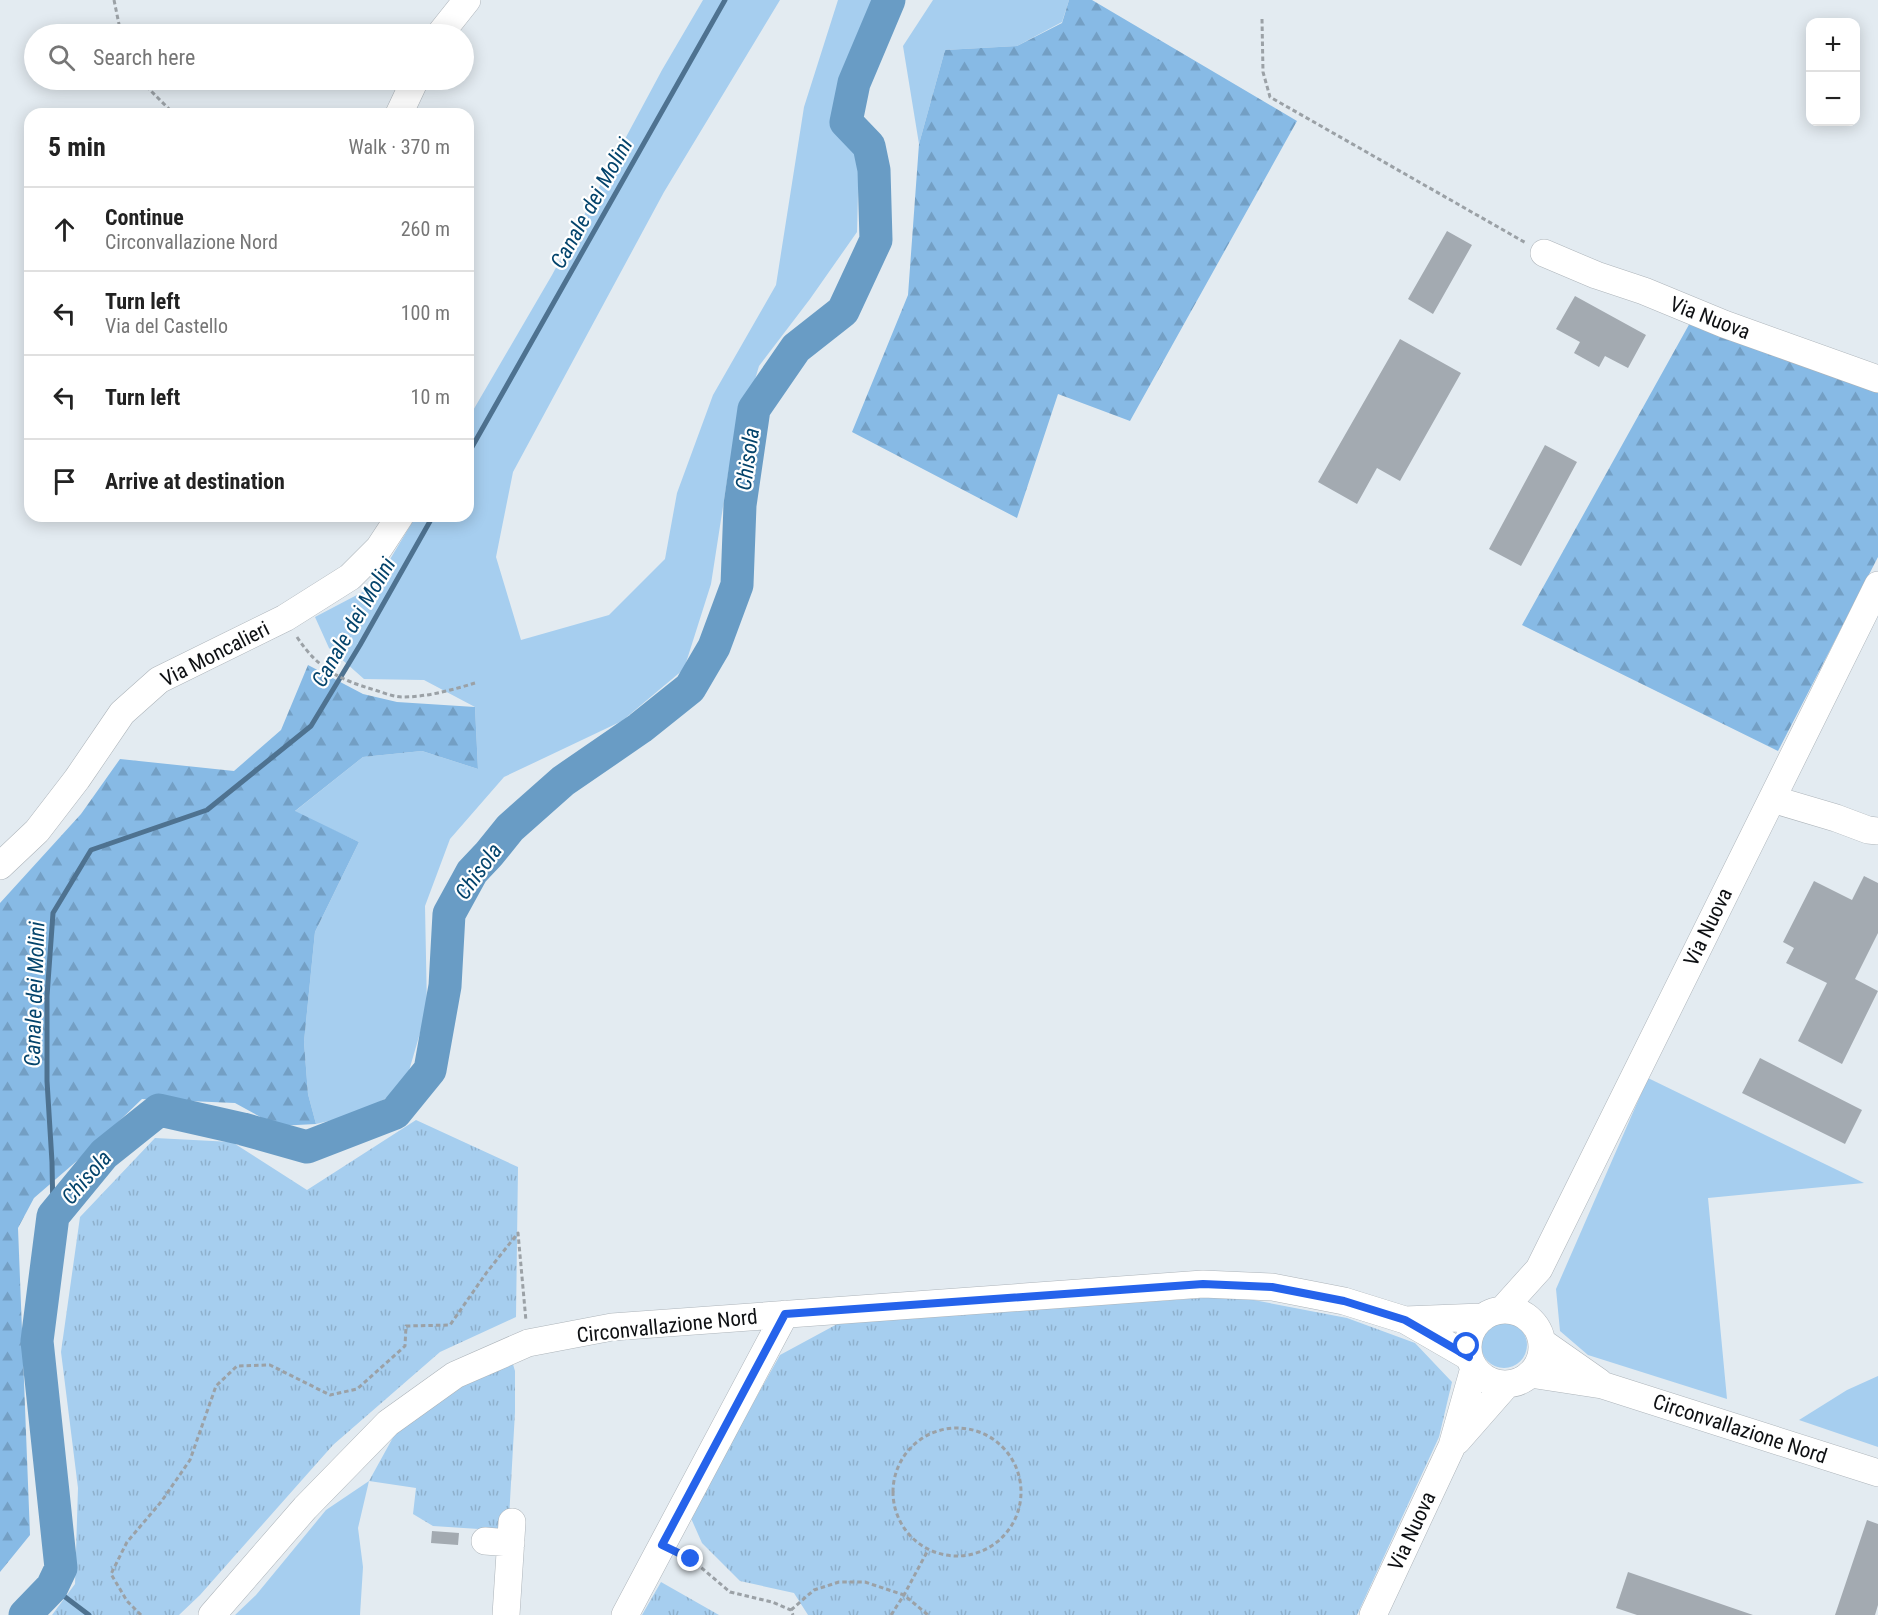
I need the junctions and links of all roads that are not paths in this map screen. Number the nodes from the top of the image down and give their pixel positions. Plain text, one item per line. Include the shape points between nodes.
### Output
1 (467, 0) edge
2 (447, 24) edge
3 (410, 90) edge
4 (402, 108) edge
5 (1544, 253) road end
6 (1878, 379) edge
7 (396, 522) edge
8 (1878, 585) edge
9 (1772, 799) junction
10 (1878, 831) edge
11 (0, 866) edge
12 (1539, 1269) junction
13 (1493, 1313) junction
14 (785, 1314) junction
15 (1405, 1320) junction
16 (1539, 1335) junction
17 (1471, 1362) junction
18 (1519, 1379) junction
19 (1602, 1385) junction
20 (1452, 1446) junction
21 (1878, 1473) edge
22 (503, 1535) dead end
23 (212, 1615) edge
24 (506, 1615) edge
25 (625, 1615) edge
26 (1373, 1615) edge

1 - 2 street
3 - 4 street
5 - 6 street, Via Nuova via 1596,276
7 - 11 street, Via Moncalieri via 379,548 350,577 285,618 159,680 122,713 37,831
8 - 9 street, Via Nuova
9 - 10 street
9 - 12 street, Via Nuova
12 - 13 street, Via Nuova
12 - 16 street, Via Nuova
13 - 15 street, Circonvallazione Nord
13 - 16 street via 1513,1310 1523,1314
13 - 17 street via 1474,1325 1469,1335
14 - 15 street, Circonvallazione Nord via 1203,1284 1272,1287 1344,1301
14 - 23 street, Circonvallazione Nord via 612,1327 528,1343 455,1375 388,1423 305,1508
14 - 25 street
15 - 17 street, Circonvallazione Nord
16 - 18 street via 1542,1354 1537,1365
16 - 19 street, Circonvallazione Nord
17 - 18 street via 1494,1383
17 - 20 street, Via Nuova
18 - 19 street, Circonvallazione Nord
18 - 20 street, Via Nuova
19 - 21 street, Circonvallazione Nord
20 - 26 street, Via Nuova
22 - 24 street

